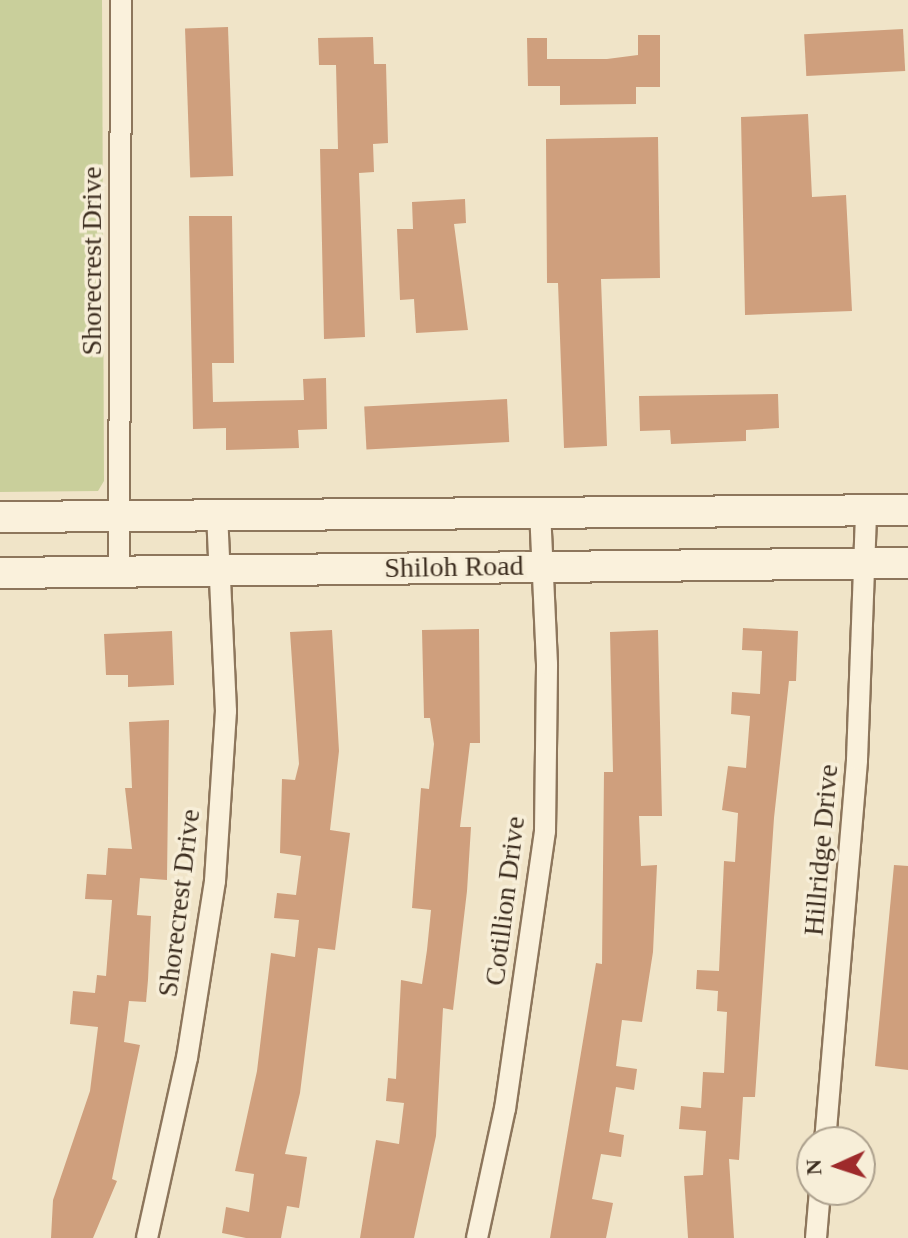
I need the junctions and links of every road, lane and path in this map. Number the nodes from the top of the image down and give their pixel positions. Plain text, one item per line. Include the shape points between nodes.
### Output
1 (121, 0) edge
2 (540, 510) junction
3 (866, 510) junction
4 (908, 510) edge
5 (217, 513) junction
6 (120, 516) junction
7 (0, 517) edge
8 (864, 561) junction
9 (908, 563) edge
10 (543, 566) junction
11 (219, 570) junction
12 (119, 571) junction
13 (0, 573) edge
14 (826, 1126) edge
15 (819, 1206) edge
16 (147, 1238) edge
17 (477, 1238) edge
18 (816, 1238) edge

1 - 6 street, Shorecrest Drive
2 - 3 main road, Shiloh Road
2 - 5 main road, Shiloh Road
2 - 10 street, Cotillion Drive
3 - 4 main road, Shiloh Road
3 - 8 street, Hillridge Drive
5 - 6 main road, Shiloh Road
5 - 11 street, Shorecrest Drive
6 - 7 main road, Shiloh Road
6 - 12 street, Shorecrest Drive
8 - 9 main road, Shiloh Road
8 - 10 main road, Shiloh Road
8 - 14 street, Hillridge Drive via 857,760
10 - 11 main road, Shiloh Road
10 - 17 street, Cotillion Drive via 545,831 505,1109
11 - 12 main road, Shiloh Road
11 - 16 street, Shorecrest Drive via 226,711 215,881 187,1058
12 - 13 main road, Shiloh Road
15 - 18 street

